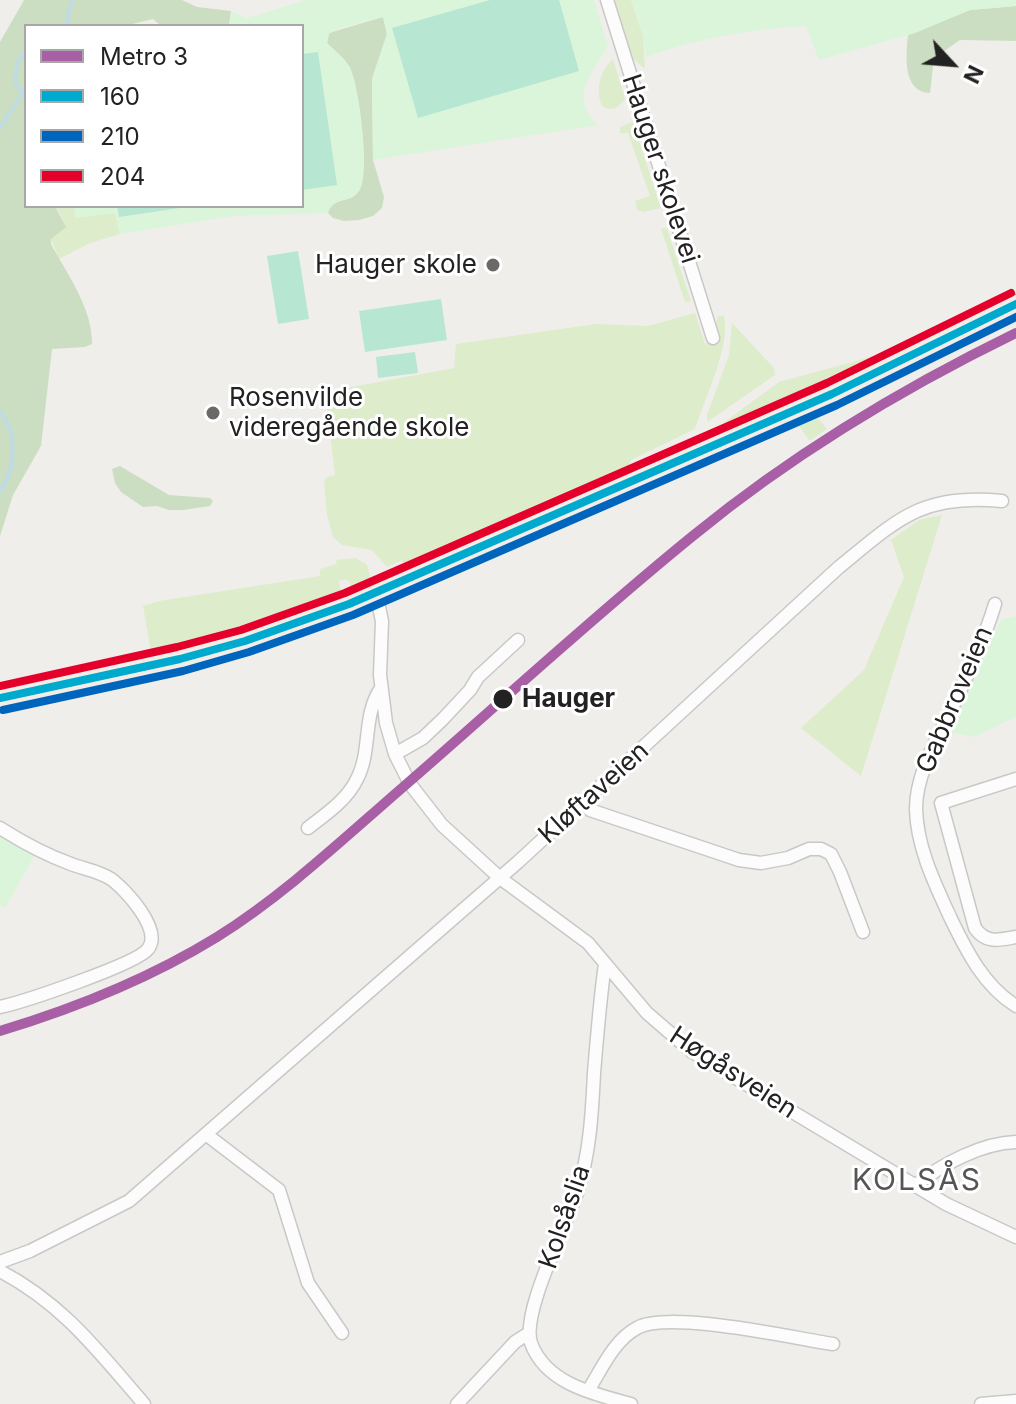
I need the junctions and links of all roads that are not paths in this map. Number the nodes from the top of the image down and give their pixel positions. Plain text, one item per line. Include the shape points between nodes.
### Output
1 (607, 0) edge
2 (1016, 304) edge
3 (713, 338) dead end
4 (1002, 501) dead end
5 (376, 593) junction
6 (995, 604) dead end
7 (518, 640) dead end
8 (381, 688) junction
9 (0, 698) edge
10 (395, 754) junction
11 (1016, 779) edge
12 (583, 803) junction
13 (941, 803) junction
14 (916, 808) junction
15 (0, 828) edge
16 (308, 828) dead end
17 (500, 878) junction
18 (863, 932) dead end
19 (1016, 937) edge
20 (605, 964) junction
21 (1016, 1006) edge
22 (0, 1007) edge
23 (207, 1135) junction
24 (1016, 1142) edge
25 (916, 1185) junction
26 (1016, 1237) edge
27 (0, 1262) edge
28 (0, 1271) edge
29 (342, 1333) dead end
30 (529, 1333) junction
31 (833, 1344) dead end
32 (588, 1391) junction
33 (1016, 1401) edge
34 (144, 1404) edge
35 (457, 1404) edge
36 (631, 1404) edge
37 (981, 1404) edge

1 - 3 street, Hauger skolevei
2 - 5 main road via 832,394
4 - 12 street, Kløftaveien via 942,501 894,522
5 - 8 street, Høgåsveien via 382,621
5 - 9 main road via 180,659
6 - 14 street, Gabbroveien via 929,757
7 - 10 street via 433,729
8 - 10 street, Høgåsveien
8 - 16 street, Høgåsveien via 371,702 358,779
10 - 17 street, Høgåsveien via 422,801
11 - 13 street
12 - 17 street, Kløftaveien
12 - 18 street via 590,810 739,860 761,863 821,849 831,854
13 - 14 street
13 - 19 street via 975,928 991,940
14 - 21 street, Gabbroveien via 926,860 968,953 982,976
15 - 22 street via 54,858 110,879 148,922 153,936 148,949 135,959
17 - 20 street, Høgåsveien via 578,935
17 - 23 street, Kløftaveien
20 - 25 street, Høgåsveien via 647,1013 691,1051
20 - 30 street, Kolsåslia via 587,1157
23 - 27 street, Kløftaveien via 129,1201
23 - 29 street via 279,1190 308,1283
24 - 25 street via 970,1154
25 - 26 street, Høgåsveien
28 - 34 street via 64,1313
30 - 32 street via 549,1371
30 - 35 street
31 - 32 street via 741,1329 651,1323 628,1333
32 - 36 street
33 - 37 street

